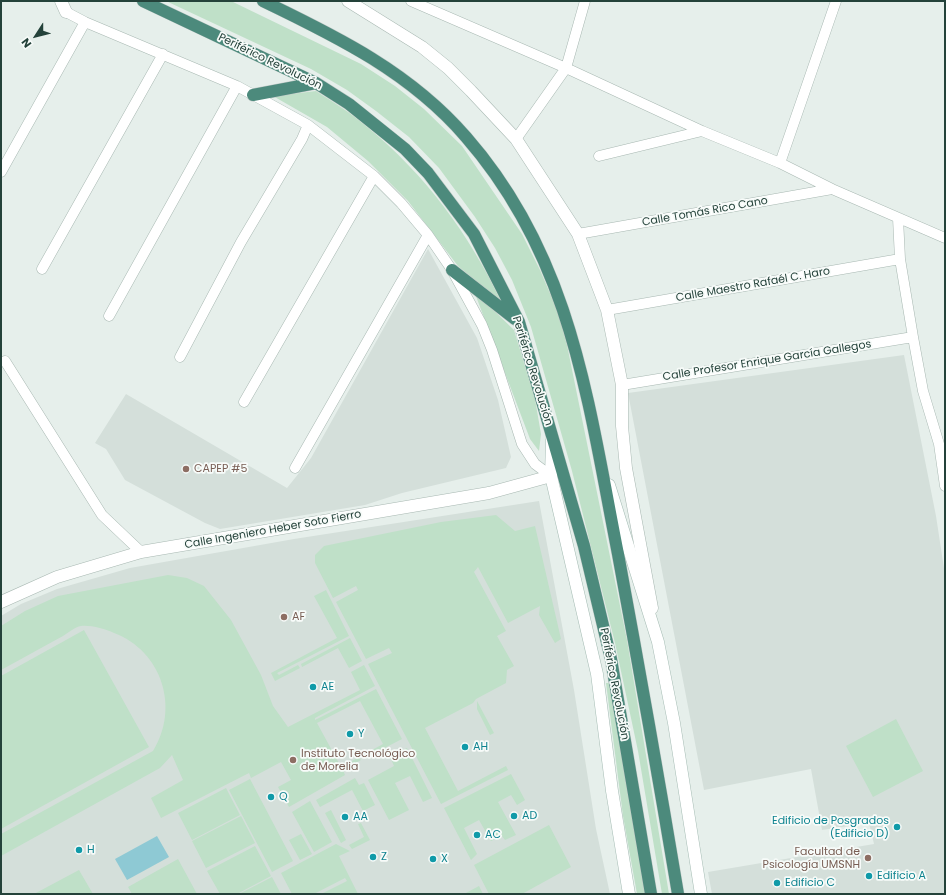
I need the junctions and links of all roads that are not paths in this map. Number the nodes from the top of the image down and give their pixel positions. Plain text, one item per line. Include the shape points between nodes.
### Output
1 (143, 1) edge
2 (263, 1) edge
3 (348, 1) edge
4 (411, 1) edge
5 (585, 1) edge
6 (836, 1) edge
7 (64, 6) edge
8 (85, 22) junction
9 (163, 54) junction
10 (566, 68) junction
11 (316, 83) junction
12 (237, 86) junction
13 (253, 96) junction
14 (308, 125) junction
15 (702, 131) junction
16 (516, 139) junction
17 (599, 156) dead end
18 (780, 163) junction
19 (1, 172) edge
20 (374, 176) junction
21 (832, 189) junction
22 (898, 218) junction
23 (428, 234) junction
24 (578, 234) junction
25 (945, 238) edge
26 (900, 259) junction
27 (42, 269) dead end
28 (452, 270) junction
29 (607, 310) junction
30 (109, 316) dead end
31 (519, 322) junction
32 (913, 337) junction
33 (180, 357) dead end
34 (5, 361) dead end
35 (622, 384) junction
36 (244, 402) dead end
37 (552, 434) junction
38 (596, 441) junction
39 (295, 468) dead end
40 (551, 476) junction
41 (945, 486) edge
42 (141, 552) junction
43 (1, 602) edge
44 (658, 642) junction
45 (629, 894) edge
46 (651, 894) edge
47 (678, 894) edge
48 (701, 894) edge

1 - 11 highway, Periférico Revolución
2 - 38 highway via 348,42 413,86 460,130 487,162 526,222 544,256 558,291 585,384
3 - 16 street via 422,48 448,68
4 - 10 street
5 - 10 street
6 - 18 street
7 - 8 street
8 - 9 street
8 - 19 street
9 - 12 street
9 - 27 street
10 - 15 street
10 - 16 street
11 - 13 highway
11 - 31 highway, Periférico Revolución via 379,127 428,173 474,234
12 - 13 street
12 - 30 street
13 - 14 street
14 - 20 street
14 - 33 street via 241,242
15 - 17 street
15 - 18 street
16 - 24 street
18 - 21 street
20 - 23 street
20 - 36 street
21 - 22 street
21 - 24 street, Calle Tomás Rico Cano
22 - 25 street
22 - 26 street
23 - 28 street
23 - 39 street
24 - 29 street
26 - 29 street, Calle Maestro Rafaél C. Haro
26 - 32 street
28 - 31 highway
28 - 40 street via 482,325 522,444 535,464
29 - 35 street
31 - 37 highway, Periférico Revolución
32 - 35 street, Calle Profesor Enrique García Gallegos
32 - 41 street via 923,391 939,444
34 - 42 street via 102,514
35 - 44 street via 626,468
37 - 40 street
37 - 46 highway, Periférico Revolución via 584,546 611,659
38 - 44 street
38 - 47 highway via 647,704
40 - 42 street, Calle Ingeniero Heber Soto Fierro via 489,493
40 - 45 street via 597,674
42 - 43 street, Calle Ingeniero Heber Soto Fierro via 57,577
44 - 48 street via 674,723

